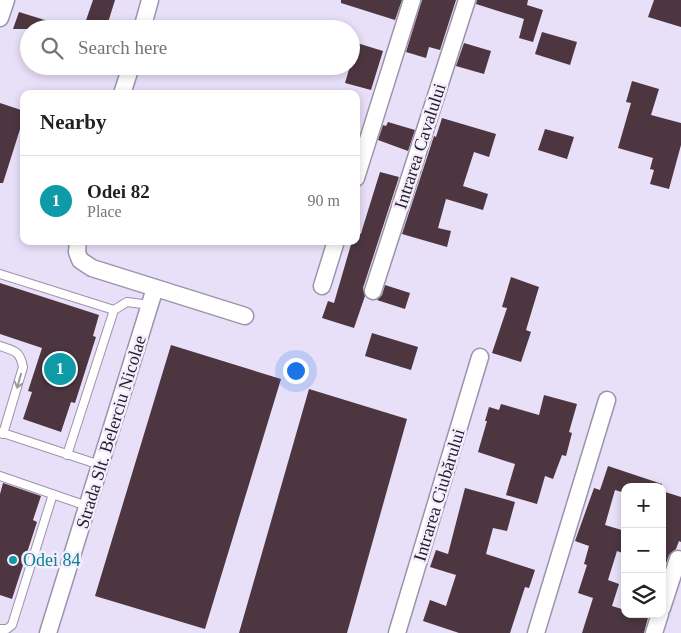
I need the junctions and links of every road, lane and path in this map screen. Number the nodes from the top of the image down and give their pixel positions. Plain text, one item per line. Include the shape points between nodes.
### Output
1 (6, 0) edge
2 (150, 0) edge
3 (412, 0) edge
4 (468, 0) edge
5 (0, 18) edge
6 (144, 20) edge
7 (128, 75) edge
8 (123, 90) edge
9 (360, 165) edge
10 (78, 245) edge
11 (335, 245) edge
12 (0, 274) edge
13 (322, 286) dead end
14 (155, 288) junction
15 (373, 292) dead end
16 (150, 306) junction
17 (114, 310) junction
18 (246, 316) dead end
19 (0, 346) edge
20 (480, 357) dead end
21 (607, 400) dead end
22 (2, 433) edge
23 (67, 454) junction
24 (100, 465) junction
25 (0, 476) edge
26 (53, 494) junction
27 (88, 506) junction
28 (678, 559) dead end
29 (666, 596) edge
30 (659, 618) edge
31 (0, 629) edge
32 (48, 633) edge
33 (397, 633) edge
34 (536, 633) edge
35 (654, 633) edge

1 - 5 street
2 - 6 street
3 - 9 street
4 - 15 street, Intrarea Cavalului
7 - 8 street
10 - 14 street via 80,260 92,268
11 - 13 street
12 - 17 lane
14 - 16 street, Strada Slt. Belerciu Nicolae
14 - 18 street
16 - 17 lane via 127,302
16 - 24 street, Strada Slt. Belerciu Nicolae
17 - 23 lane
19 -> 22 lane via 16,351 23,367
20 - 33 street, Intrarea Ciubărului
21 - 34 street
22 - 23 lane
23 - 24 lane
24 - 27 street, Strada Slt. Belerciu Nicolae
25 - 26 lane
26 - 27 lane
26 - 31 lane via 12,625
27 - 32 street, Strada Slt. Belerciu Nicolae
28 - 29 street
30 - 35 street

